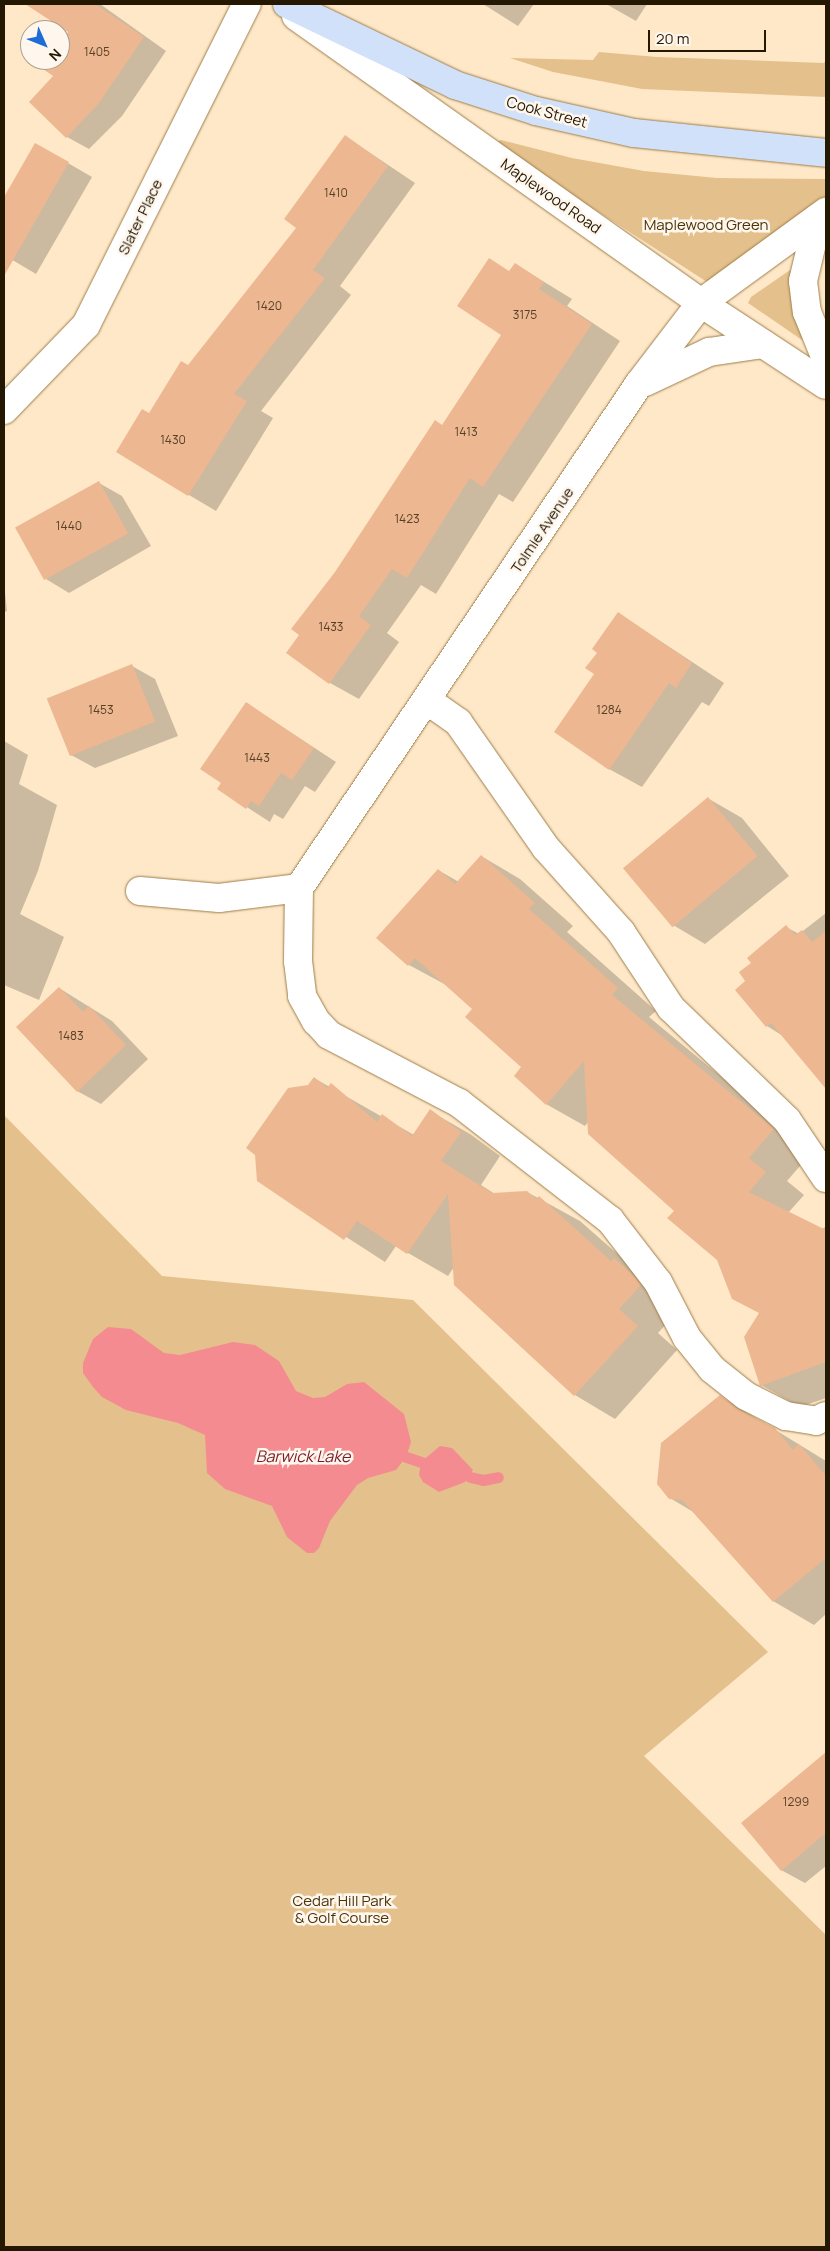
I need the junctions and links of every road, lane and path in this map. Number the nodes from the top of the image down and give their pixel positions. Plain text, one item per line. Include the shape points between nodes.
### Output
1 (246, 4) edge
2 (279, 4) edge
3 (287, 4) edge
4 (826, 153) edge
5 (822, 215) edge
6 (701, 302) junction
7 (763, 344) junction
8 (826, 360) edge
9 (639, 384) junction
10 (826, 385) edge
11 (4, 410) edge
12 (428, 701) junction
13 (299, 888) junction
14 (140, 891) dead end
15 (826, 1178) edge
16 (826, 1416) edge

1 - 11 street, Slater Place via 86,326
2 - 6 street, Maplewood Road
3 - 4 main road, Cook Street via 456,85 536,110 634,133
5 - 6 street, Tolmie Avenue
5 - 8 street via 803,281 807,312
6 - 7 street, Maplewood Road
6 - 9 street, Tolmie Avenue
7 - 9 street via 709,352
7 - 10 street, Maplewood Road
9 - 12 street, Tolmie Avenue
12 - 13 street, Tolmie Avenue
12 - 15 street via 458,722 546,848 621,932 671,1008 787,1120
13 - 14 street via 219,898
13 - 16 street via 298,961 302,996 316,1021 330,1035 459,1103 610,1220 658,1282 687,1338 712,1369 746,1396 786,1416 816,1421

